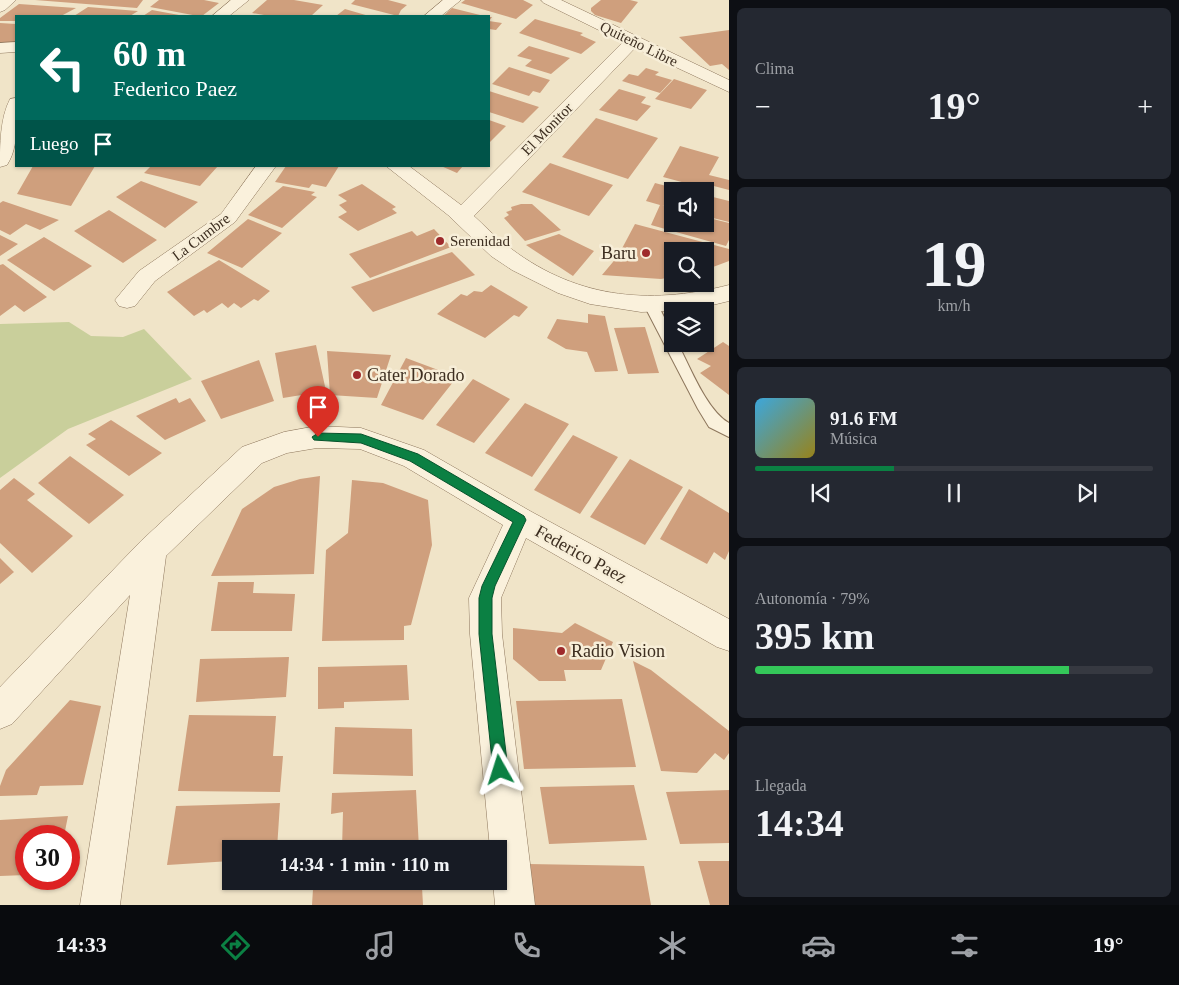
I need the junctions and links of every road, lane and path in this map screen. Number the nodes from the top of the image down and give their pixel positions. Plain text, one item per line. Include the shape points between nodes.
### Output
1 (8, 0) edge
2 (241, 0) edge
3 (452, 0) edge
4 (548, 0) edge
5 (573, 5) edge
6 (0, 7) edge
7 (221, 15) edge
8 (433, 15) edge
9 (632, 42) junction
10 (15, 47) edge
11 (0, 48) edge
12 (729, 87) edge
13 (15, 107) edge
14 (0, 161) edge
15 (265, 167) edge
16 (397, 167) edge
17 (462, 216) junction
18 (729, 293) edge
19 (127, 300) dead end
20 (651, 304) junction
21 (729, 431) edge
22 (520, 520) junction
23 (152, 550) junction
24 (729, 636) edge
25 (0, 712) edge
26 (100, 905) edge
27 (515, 905) edge

1 - 6 street
2 - 7 street
3 - 8 street
4 - 5 street, Quiteño Libre
5 - 9 street, Quiteño Libre
9 - 12 street, Quiteño Libre
9 - 17 street, El Monitor
10 - 11 street
13 - 14 street
15 - 19 street, La Cumbre via 228,218 148,276
16 - 17 street
17 - 20 street via 498,250 534,275 563,288 605,299
18 - 20 street via 692,302
20 - 21 lane via 703,404 715,423
22 - 23 street, Federico Paez via 414,458 361,439 318,437 284,443 252,455
22 - 24 street, Federico Paez
22 - 27 street via 485,598 486,634
23 - 25 street, Federico Paez
23 - 26 street

